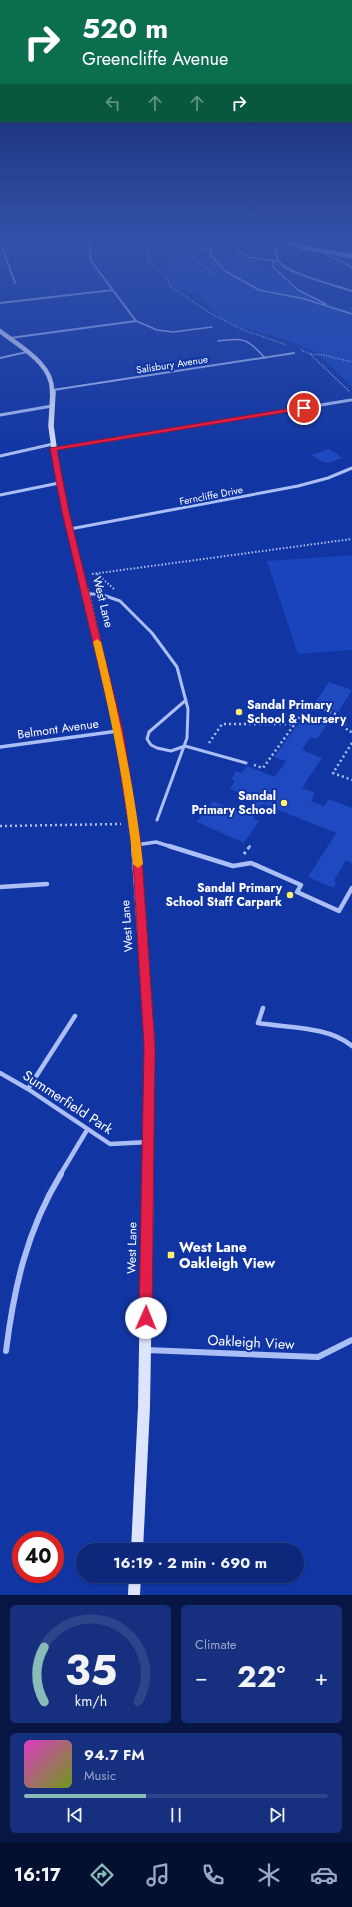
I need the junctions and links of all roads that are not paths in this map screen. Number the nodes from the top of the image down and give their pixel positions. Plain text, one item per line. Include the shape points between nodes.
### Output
1 (130, 312) edge
2 (136, 321) junction
3 (212, 327) dead end
4 (0, 331) edge
5 (10, 338) junction
6 (218, 341) dead end
7 (27, 352) junction
8 (294, 353) dead end
9 (0, 358) edge
10 (265, 358) junction
11 (52, 390) junction
12 (351, 400) dead end
13 (52, 406) junction
14 (0, 415) edge
15 (53, 446) junction
16 (0, 456) edge
17 (352, 468) edge
18 (59, 483) junction
19 (0, 495) edge
20 (70, 529) junction
21 (86, 594) junction
22 (186, 700) junction
23 (118, 731) junction
24 (0, 746) edge
25 (185, 746) junction
26 (246, 762) road end
27 (157, 820) dead end
28 (136, 845) junction
29 (47, 884) dead end
30 (0, 887) edge
31 (352, 888) edge
32 (263, 1008) dead end
33 (75, 1016) dead end
34 (352, 1046) edge
35 (0, 1073) edge
36 (28, 1089) junction
37 (87, 1130) junction
38 (149, 1142) junction
39 (352, 1340) edge
40 (145, 1350) junction
41 (6, 1352) dead end
42 (136, 1543) edge
43 (135, 1583) edge
44 (134, 1595) edge

1 - 2 street
2 - 3 lane via 157,330 172,332
2 - 5 street
4 - 5 street, West Lane
5 - 7 street, West Lane
6 - 10 lane via 247,339
7 - 9 street
7 - 11 street, West Lane via 42,364 53,382
8 - 10 street, Salisbury Avenue
10 - 11 street, Salisbury Avenue
11 - 13 street, West Lane
12 - 15 street
13 - 14 street
13 - 15 street, West Lane
15 - 16 street
15 - 18 street, West Lane
17 - 20 street, Ferncliffe Drive via 298,486
18 - 19 street
18 - 20 street, West Lane
20 - 21 street, West Lane
21 - 22 lane via 100,594 120,601 152,633 177,667
21 - 23 street, West Lane
22 - 25 lane via 188,719
22 - 25 lane via 170,716 154,726 147,739 150,745 171,751
23 - 24 street, Belmont Avenue
23 - 28 street, West Lane
25 - 26 lane
25 - 27 lane
28 - 31 street via 156,842 233,866 251,863 301,886 297,892 339,911
28 - 38 street, West Lane via 150,1047
29 - 30 street
32 - 34 street via 258,1023 336,1035
33 - 36 street
35 - 36 street, Summerfield Park
36 - 37 street, Summerfield Park
37 - 38 street, Summerfield Park via 110,1144
37 - 41 street via 50,1192 34,1228 21,1265 12,1304
38 - 40 street, West Lane
39 - 40 street, Oakleigh View via 318,1357
40 - 42 street, West Lane
43 - 44 street

